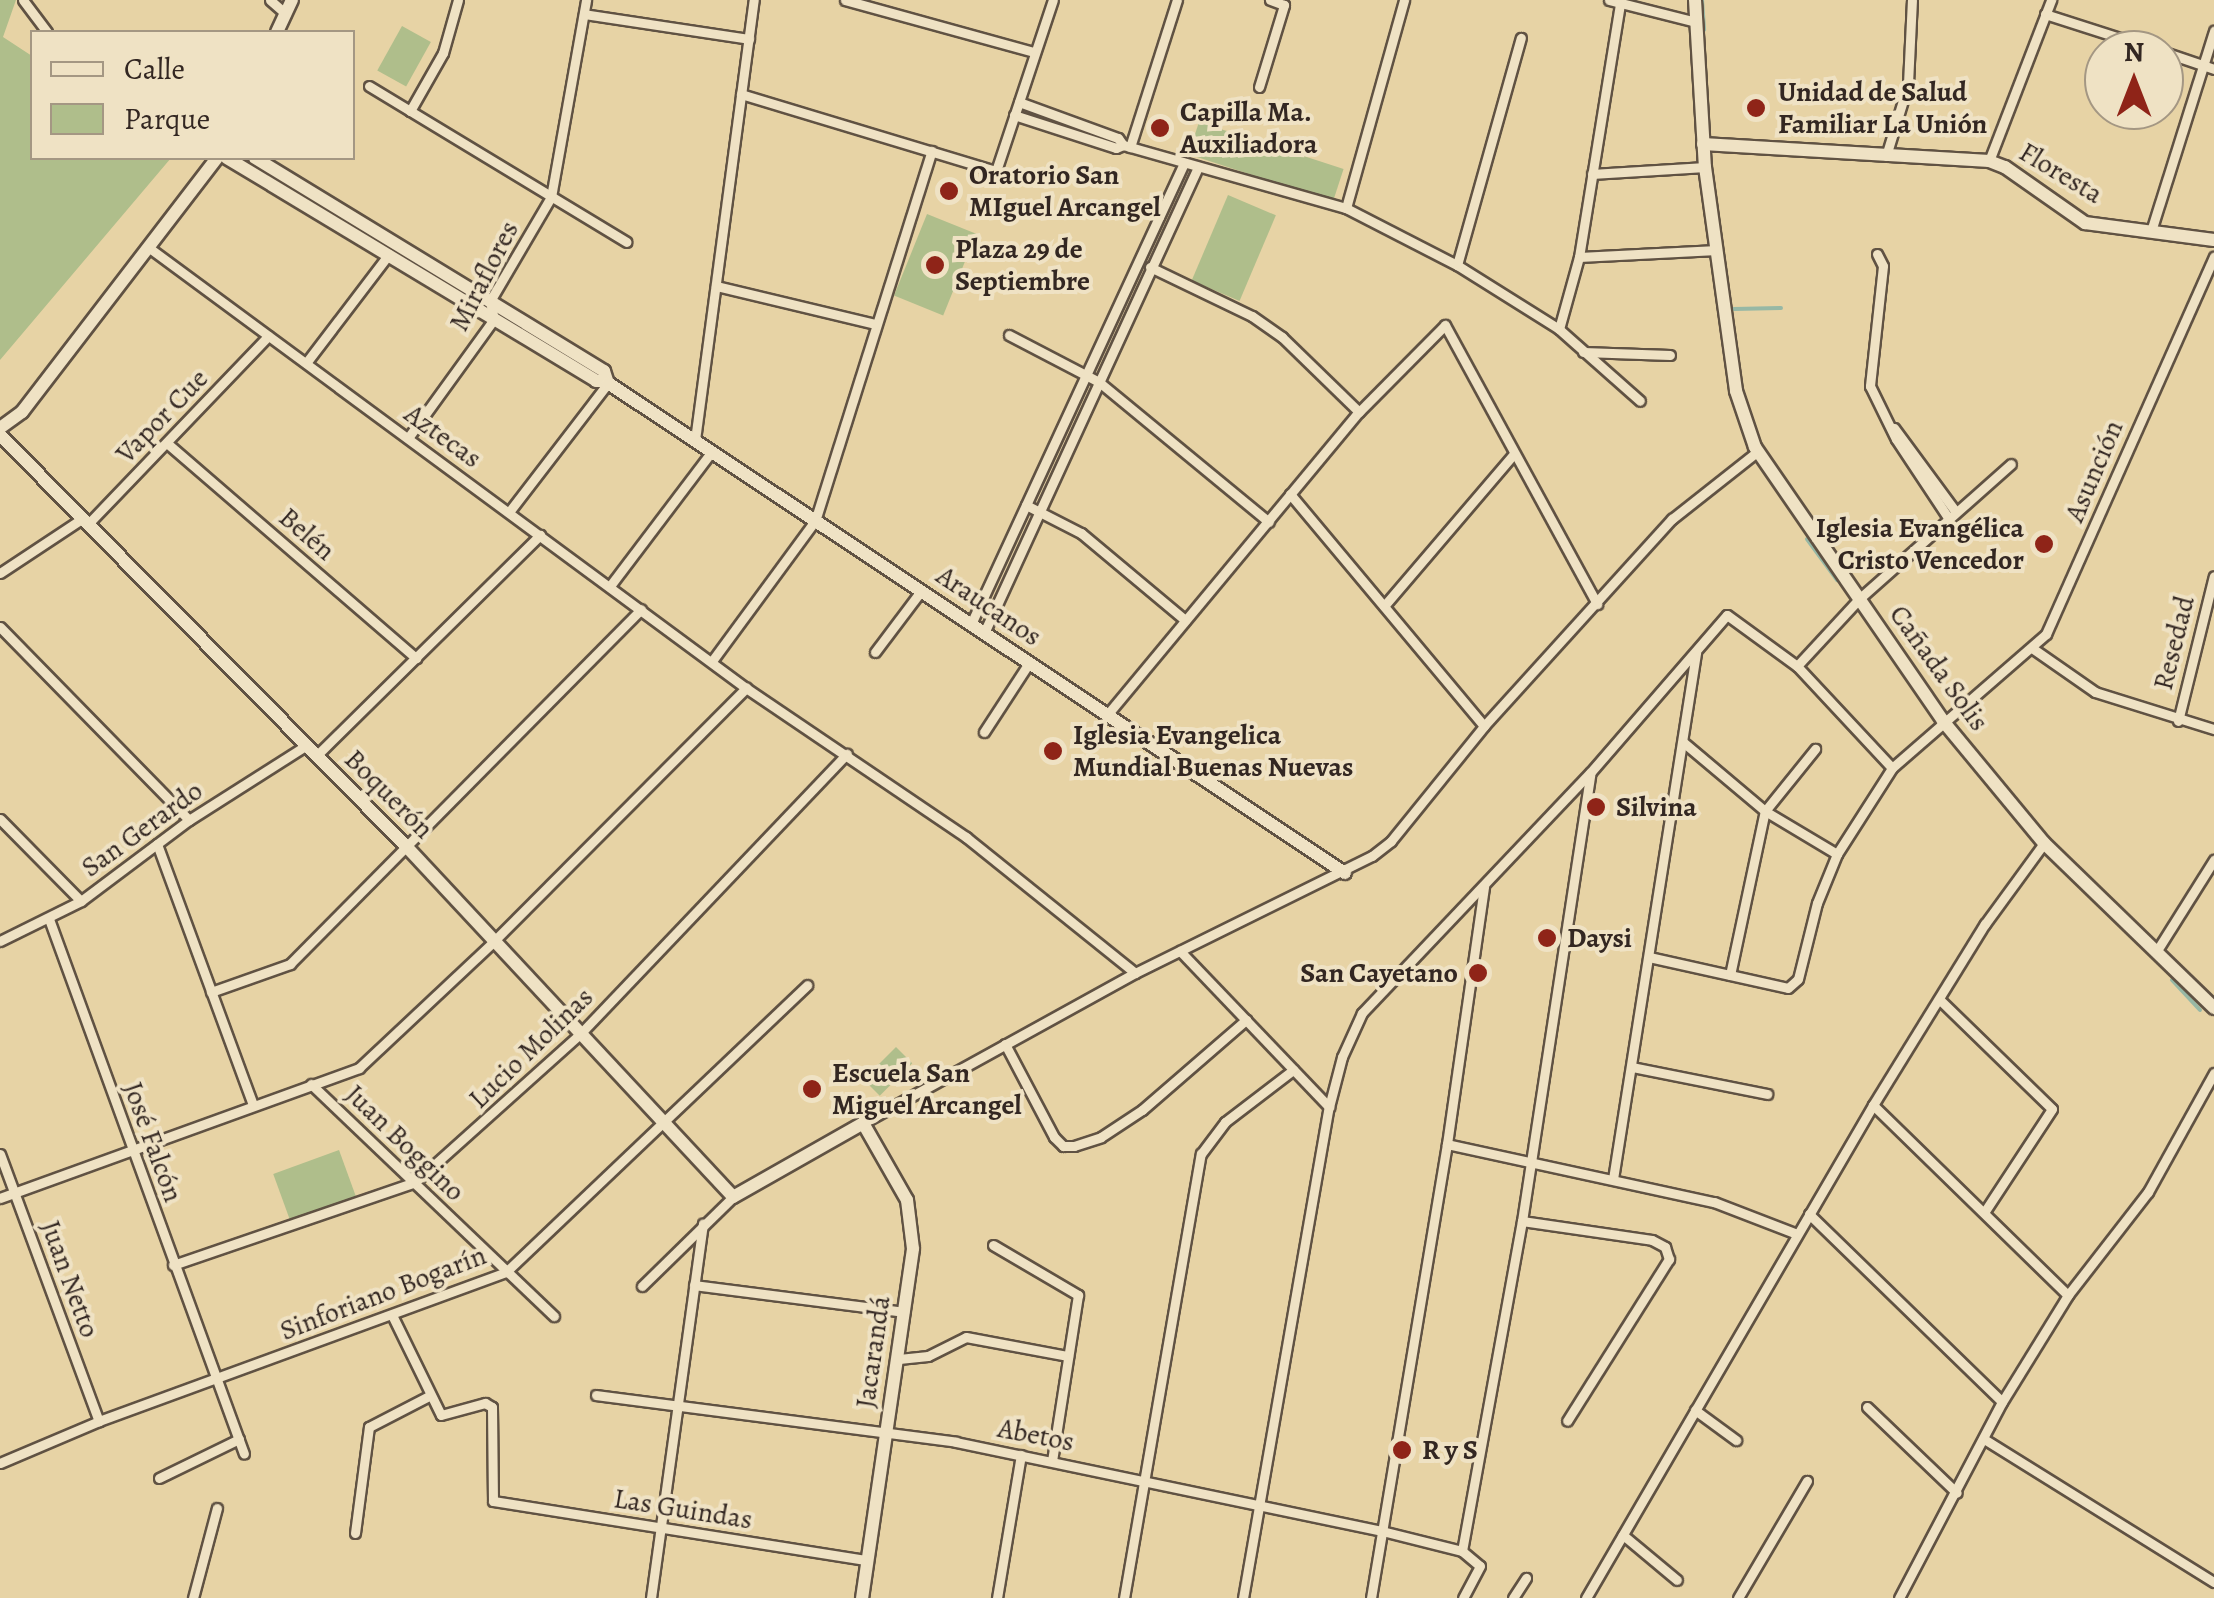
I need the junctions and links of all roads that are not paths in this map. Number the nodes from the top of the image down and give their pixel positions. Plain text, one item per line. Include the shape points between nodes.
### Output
1 (23, 0) edge
2 (270, 0) edge
3 (292, 0) edge
4 (458, 0) edge
5 (586, 0) edge
6 (754, 0) edge
7 (846, 0) edge
8 (1053, 0) edge
9 (1177, 0) edge
10 (1270, 0) edge
11 (1404, 0) edge
12 (1608, 0) edge
13 (1695, 0) edge
14 (1912, 0) edge
15 (2051, 0) edge
16 (1620, 4) junction
17 (286, 14) junction
18 (584, 14) junction
19 (2045, 14) junction
20 (1696, 22) junction
21 (46, 30) edge
22 (279, 30) edge
23 (2095, 30) edge
24 (2214, 32) edge
25 (1521, 38) dead end
26 (748, 39) junction
27 (1034, 52) junction
28 (2184, 59) edge
29 (2209, 67) edge
30 (368, 86) dead end
31 (1259, 87) dead end
32 (741, 94) junction
33 (1018, 102) junction
34 (410, 111) junction
35 (1014, 116) junction
36 (1704, 144) junction
37 (1127, 146) junction
38 (932, 152) junction
39 (1886, 156) junction
40 (215, 160) edge
41 (230, 160) edge
42 (258, 160) edge
43 (1989, 161) junction
44 (1184, 162) junction
45 (1198, 166) junction
46 (1705, 167) junction
47 (1592, 174) junction
48 (552, 197) junction
49 (1346, 208) junction
50 (2152, 231) junction
51 (2214, 240) edge
52 (627, 242) dead end
53 (148, 248) junction
54 (393, 249) junction
55 (1717, 250) junction
56 (1877, 254) dead end
57 (1579, 257) junction
58 (2214, 257) edge
59 (1138, 262) junction
60 (1457, 265) junction
61 (1152, 268) junction
62 (716, 286) junction
63 (490, 301) junction
64 (494, 319) junction
65 (876, 324) junction
66 (1559, 329) junction
67 (268, 336) junction
68 (1009, 336) dead end
69 (1582, 352) junction
70 (1670, 355) dead end
71 (306, 363) junction
72 (1086, 374) junction
73 (608, 382) junction
74 (1100, 382) junction
75 (1640, 401) dead end
76 (1359, 412) junction
77 (0, 432) edge
78 (408, 438) junction
79 (695, 440) junction
80 (168, 444) junction
81 (712, 451) junction
82 (1758, 451) junction
83 (1514, 454) junction
84 (2011, 464) dead end
85 (1290, 494) junction
86 (1026, 505) junction
87 (1040, 511) junction
88 (509, 512) junction
89 (1953, 516) junction
90 (815, 520) junction
91 (1269, 522) junction
92 (83, 523) junction
93 (540, 535) junction
94 (0, 573) edge
95 (2214, 576) edge
96 (610, 586) junction
97 (921, 591) junction
98 (1859, 599) junction
99 (1597, 604) junction
100 (1384, 606) junction
101 (641, 609) junction
102 (1186, 620) junction
103 (971, 624) junction
104 (0, 626) edge
105 (984, 633) junction
106 (2032, 648) junction
107 (875, 652) dead end
108 (1696, 652) junction
109 (416, 658) junction
110 (712, 661) junction
111 (1029, 663) junction
112 (1798, 666) junction
113 (746, 688) junction
114 (1107, 715) junction
115 (1943, 721) junction
116 (2178, 721) junction
117 (1484, 726) junction
118 (2214, 730) edge
119 (984, 732) dead end
120 (1683, 742) junction
121 (1816, 749) dead end
122 (310, 751) junction
123 (847, 754) junction
124 (1892, 768) junction
125 (1590, 773) junction
126 (1765, 811) junction
127 (0, 819) edge
128 (189, 820) junction
129 (2044, 843) junction
130 (157, 844) junction
131 (405, 845) junction
132 (1836, 854) junction
133 (2214, 860) edge
134 (1344, 873) junction
135 (1484, 884) junction
136 (81, 901) junction
137 (49, 919) junction
138 (0, 941) edge
139 (493, 942) junction
140 (1180, 951) junction
141 (2156, 952) junction
142 (1649, 957) junction
143 (1135, 973) junction
144 (1730, 974) junction
145 (807, 985) dead end
146 (211, 992) junction
147 (1940, 1000) junction
148 (2214, 1008) edge
149 (1246, 1020) junction
150 (580, 1034) junction
151 (1004, 1044) junction
152 (1632, 1067) junction
153 (1293, 1070) junction
154 (2214, 1073) edge
155 (312, 1084) junction
156 (1767, 1094) dead end
157 (253, 1104) junction
158 (1873, 1104) junction
159 (1329, 1107) junction
160 (662, 1121) junction
161 (863, 1123) junction
162 (1446, 1144) junction
163 (132, 1150) junction
164 (0, 1154) edge
165 (1532, 1161) junction
166 (1614, 1179) junction
167 (415, 1182) junction
168 (14, 1194) junction
169 (734, 1197) junction
170 (0, 1198) edge
171 (1985, 1211) junction
172 (1809, 1214) junction
173 (1522, 1221) junction
174 (703, 1224) junction
175 (1798, 1234) junction
176 (992, 1245) dead end
177 (172, 1265) junction
178 (506, 1272) junction
179 (694, 1285) junction
180 (642, 1286) dead end
181 (2068, 1295) junction
182 (904, 1312) junction
183 (392, 1315) junction
184 (554, 1316) dead end
185 (1068, 1356) junction
186 (899, 1359) junction
187 (219, 1378) junction
188 (596, 1395) dead end
189 (429, 1396) junction
190 (2002, 1402) junction
191 (678, 1404) junction
192 (1867, 1407) dead end
193 (1696, 1410) junction
194 (99, 1421) junction
195 (1568, 1421) dead end
196 (886, 1434) junction
197 (238, 1439) junction
198 (1984, 1439) junction
199 (1736, 1440) dead end
200 (244, 1454) dead end
201 (1021, 1455) junction
202 (1052, 1461) junction
203 (0, 1463) edge
204 (159, 1478) dead end
205 (1145, 1480) junction
206 (1807, 1481) dead end
207 (1956, 1494) junction
208 (1259, 1506) junction
209 (217, 1508) dead end
210 (663, 1529) junction
211 (1382, 1531) junction
212 (355, 1533) dead end
213 (1622, 1535) junction
214 (1462, 1551) junction
215 (867, 1560) junction
216 (1526, 1578) dead end
217 (1677, 1580) dead end
218 (2214, 1582) edge
219 (194, 1598) edge
220 (651, 1598) edge
221 (862, 1598) edge
222 (997, 1598) edge
223 (1124, 1598) edge
224 (1243, 1598) edge
225 (1370, 1598) edge
226 (1463, 1598) edge
227 (1513, 1598) edge
228 (1586, 1598) edge
229 (1738, 1598) edge
230 (1899, 1598) edge

1 - 21 street
2 - 17 street
3 - 17 street
4 - 34 street via 443,53
5 - 18 street, Miraflores
6 - 26 street
7 - 27 street
8 - 27 street
9 - 37 street
10 - 31 street via 1284,5
11 - 49 street
12 - 16 street
13 - 20 street, Cañada Solis
14 - 39 street via 1908,84
15 - 19 street
16 - 20 street
16 - 47 street
17 - 22 street
18 - 26 street
18 - 48 street, Miraflores
19 - 23 street
19 - 43 street
20 - 36 street, Cañada Solis
24 - 29 street
25 - 60 street
26 - 32 street
27 - 33 street
28 - 29 street
29 - 50 street
30 - 34 street
32 - 38 street
32 - 62 street
33 - 35 street
33 - 37 street
34 - 48 street
35 - 37 street
35 - 38 street via 996,171
36 - 39 street, Floresta
36 - 46 street, Cañada Solis
37 - 44 street
38 - 65 street
39 - 43 street, Floresta
40 - 53 street
41 - 54 street, Araucanos
42 - 54 street, Araucanos
43 - 50 street, Floresta via 2085,223
44 - 45 street
44 - 59 street
45 - 49 street
45 - 61 street
46 - 47 street
46 - 55 street, Cañada Solis
47 - 57 street
48 - 52 street
48 - 63 street, Miraflores
49 - 60 street
50 - 51 street, Floresta
53 - 67 street, Aztecas
53 - 77 street
54 - 63 street, Araucanos
54 - 64 street, Araucanos
54 - 71 street
55 - 57 street
55 - 82 street, Cañada Solis via 1736,391
56 - 89 street via 1883,266 1870,386
57 - 66 street
58 - 106 street, Asunción via 2057,614
59 - 61 street
59 - 72 street
60 - 66 street
61 - 74 street
61 - 76 street via 1252,316
62 - 65 street
62 - 79 street
63 - 64 street, Miraflores
63 - 73 street, Araucanos via 604,371
64 - 73 street, Araucanos
64 - 78 street, Miraflores
65 - 90 street
66 - 69 street
67 - 71 street, Aztecas
67 - 80 street, Vapor Cue
68 - 72 street
69 - 70 street
69 - 75 street
71 - 78 street, Aztecas
72 - 74 street
72 - 86 street
73 - 79 street, Araucanos
73 - 88 street
74 - 87 street
74 - 91 street
76 - 83 street via 1445,325
76 - 85 street
77 - 92 street, Boquerón
78 - 88 street, Aztecas
79 - 81 street, Araucanos
80 - 92 street, Vapor Cue
80 - 109 street, Belén
81 - 90 street, Araucanos
81 - 96 street
82 - 98 street, Cañada Solis
82 - 99 street via 1672,520
83 - 99 street
83 - 100 street
84 - 89 street
85 - 91 street
85 - 100 street
86 - 87 street
86 - 103 street
87 - 102 street via 1097,544
87 - 105 street
88 - 93 street, Aztecas
89 - 98 street
90 - 97 street, Araucanos
90 - 110 street
91 - 102 street
92 - 94 street, Vapor Cue
92 - 122 street, Boquerón
93 - 96 street, Aztecas
93 - 109 street, San Gerardo
95 - 116 street, Resedad
96 - 101 street, Aztecas
97 - 103 street, Araucanos
97 - 107 street
98 - 112 street
98 - 115 street, Cañada Solis
99 - 117 street
100 - 117 street
101 - 110 street, Aztecas
101 - 131 street
102 - 114 street
103 - 105 street, Araucanos
104 - 128 street
105 - 111 street, Araucanos
106 - 115 street, Asunción
106 - 116 street via 2096,692
108 - 112 street via 1726,615
108 - 120 street
108 - 125 street
109 - 122 street, San Gerardo
110 - 113 street, Aztecas
111 - 114 street, Araucanos
111 - 119 street
112 - 124 street
113 - 123 street, Aztecas
113 - 139 street
114 - 134 street, Araucanos
115 - 124 street, Asunción
115 - 129 street, Cañada Solis
116 - 118 street
117 - 134 street via 1390,841
120 - 126 street
120 - 142 street
121 - 126 street
122 - 128 street, San Gerardo
122 - 131 street, Boquerón
123 - 143 street, Aztecas via 966,837
123 - 150 street, Lucio Molinas
124 - 132 street, Asunción
125 - 135 street
125 - 165 street
126 - 132 street
126 - 144 street
127 - 136 street
128 - 130 street, San Gerardo
129 - 141 street, Cañada Solis
129 - 147 street
130 - 136 street, San Gerardo
130 - 146 street
131 - 139 street, Boquerón
131 - 146 street via 290,964
132 - 144 street, Asunción via 1798,979 1788,988
133 - 141 street
134 - 140 street
135 - 159 street via 1362,1013
135 - 162 street
136 - 137 street, San Gerardo
137 - 138 street, San Gerardo
137 - 163 street, José Falcón
139 - 150 street, Boquerón
139 - 155 street via 377,1056
140 - 143 street
140 - 149 street
141 - 148 street, Cañada Solis
142 - 144 street
142 - 152 street
143 - 151 street
145 - 160 street, Sinforiano Bogarín
146 - 157 street
147 - 158 street
147 - 171 street via 2052,1108
149 - 151 street via 1142,1110 1102,1137 1074,1146 1054,1137
149 - 153 street
150 - 160 street, Boquerón
150 - 167 street, Lucio Molinas
151 - 161 street
152 - 156 street
152 - 166 street
153 - 159 street
153 - 205 street via 1224,1122 1202,1154
154 - 181 street via 2148,1192
155 - 157 street
155 - 167 street, Juan Boggino
157 - 163 street
158 - 171 street
158 - 172 street
159 - 208 street
160 - 169 street, Boquerón
160 - 178 street, Sinforiano Bogarín
161 - 169 street
161 - 182 street, Jacarandá via 907,1200 912,1222
162 - 165 street
162 - 211 street
163 - 168 street
163 - 177 street, José Falcón
164 - 168 street, Juan Netto
165 - 166 street
165 - 173 street
166 - 175 street via 1714,1202
167 - 177 street, Lucio Molinas
167 - 178 street, Juan Boggino
168 - 170 street
168 - 194 street, Juan Netto
169 - 174 street
171 - 181 street
172 - 175 street
172 - 190 street
173 - 195 street via 1652,1240 1669,1258
173 - 214 street
174 - 179 street
174 - 180 street
175 - 193 street
176 - 185 street via 1078,1296
177 - 187 street, José Falcón
178 - 183 street, Sinforiano Bogarín
178 - 184 street, Juan Boggino
179 - 182 street
179 - 191 street
181 - 190 street
182 - 186 street, Jacarandá
183 - 187 street, Sinforiano Bogarín
183 - 189 street
185 - 186 street via 966,1337 928,1356
185 - 202 street
186 - 196 street, Jacarandá
187 - 194 street, Sinforiano Bogarín
187 - 197 street, José Falcón
188 - 191 street, Abetos
189 - 210 street, Las Guindas via 441,1414 492,1407 493,1501
189 - 212 street via 369,1427
190 - 198 street
191 - 196 street, Abetos
191 - 210 street
192 - 207 street
193 - 199 street
193 - 213 street
194 - 203 street, Sinforiano Bogarín
196 - 201 street, Abetos
196 - 215 street, Jacarandá
197 - 200 street, José Falcón
197 - 204 street
198 - 207 street
198 - 218 street
201 - 202 street, Abetos
201 - 222 street
202 - 205 street, Abetos
205 - 208 street, Abetos
205 - 223 street
206 - 229 street
207 - 230 street
208 - 211 street, Abetos
208 - 224 street
209 - 219 street
210 - 215 street, Las Guindas
210 - 220 street
211 - 214 street, Abetos
211 - 225 street
213 - 217 street
213 - 228 street
214 - 226 street via 1480,1566
215 - 221 street, Jacarandá
216 - 227 street

